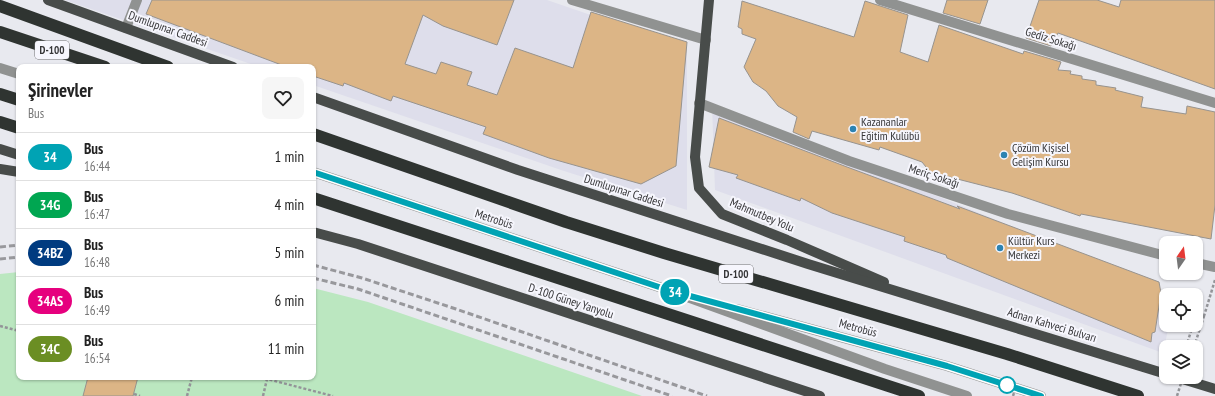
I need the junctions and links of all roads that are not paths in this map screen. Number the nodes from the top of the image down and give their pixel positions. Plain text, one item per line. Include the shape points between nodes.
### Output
1 (48, 0) edge
2 (137, 0) edge
3 (572, 0) edge
4 (709, 0) edge
5 (880, 0) edge
6 (0, 6) edge
7 (126, 28) junction
8 (0, 32) edge
9 (706, 40) junction
10 (96, 64) edge
11 (160, 64) edge
12 (225, 64) edge
13 (0, 68) edge
14 (16, 73) edge
15 (0, 94) edge
16 (316, 98) edge
17 (16, 99) edge
18 (699, 103) junction
19 (1215, 103) edge
20 (0, 122) edge
21 (16, 127) edge
22 (316, 131) edge
23 (316, 135) edge
24 (338, 141) junction
25 (0, 149) edge
26 (16, 154) edge
27 (0, 169) edge
28 (16, 172) edge
29 (316, 173) edge
30 (316, 199) edge
31 (316, 233) edge
32 (1159, 254) edge
33 (1203, 264) edge
34 (1215, 267) edge
35 (668, 290) junction
36 (930, 302) junction
37 (1159, 372) edge
38 (1199, 384) edge
39 (1215, 389) edge
40 (820, 396) edge
41 (918, 396) edge
42 (967, 396) edge
43 (1041, 396) edge
44 (1138, 396) edge

1 - 7 main road, Dumlupınar Caddesi
2 - 7 street
3 - 9 street
4 - 9 main road, Mahmutbey Yolu
5 - 19 street, Gediz Sokağı
6 - 11 highway
7 - 12 main road, Dumlupınar Caddesi
8 - 10 highway, D-100
9 - 18 main road, Mahmutbey Yolu
13 - 14 street
15 - 17 highway
16 - 36 main road, Dumlupınar Caddesi via 518,170
18 - 32 street, Meriç Sokağı via 849,161 1008,214
18 - 36 main road, Mahmutbey Yolu via 695,156 699,188 722,214
20 - 21 highway
22 - 24 highway
23 - 24 highway, D-100
24 - 44 highway, D-100 via 566,222 1007,354
25 - 26 main road
27 - 28 main road
29 - 35 street, Metrobüs
30 - 41 highway
31 - 40 main road, D-100 Güney Yanyolu via 358,244
33 - 34 street
35 - 42 street, Metrobüs
35 - 43 street, Metrobüs via 947,366
36 - 37 main road, Adnan Kahveci Bulvarı
38 - 39 main road

